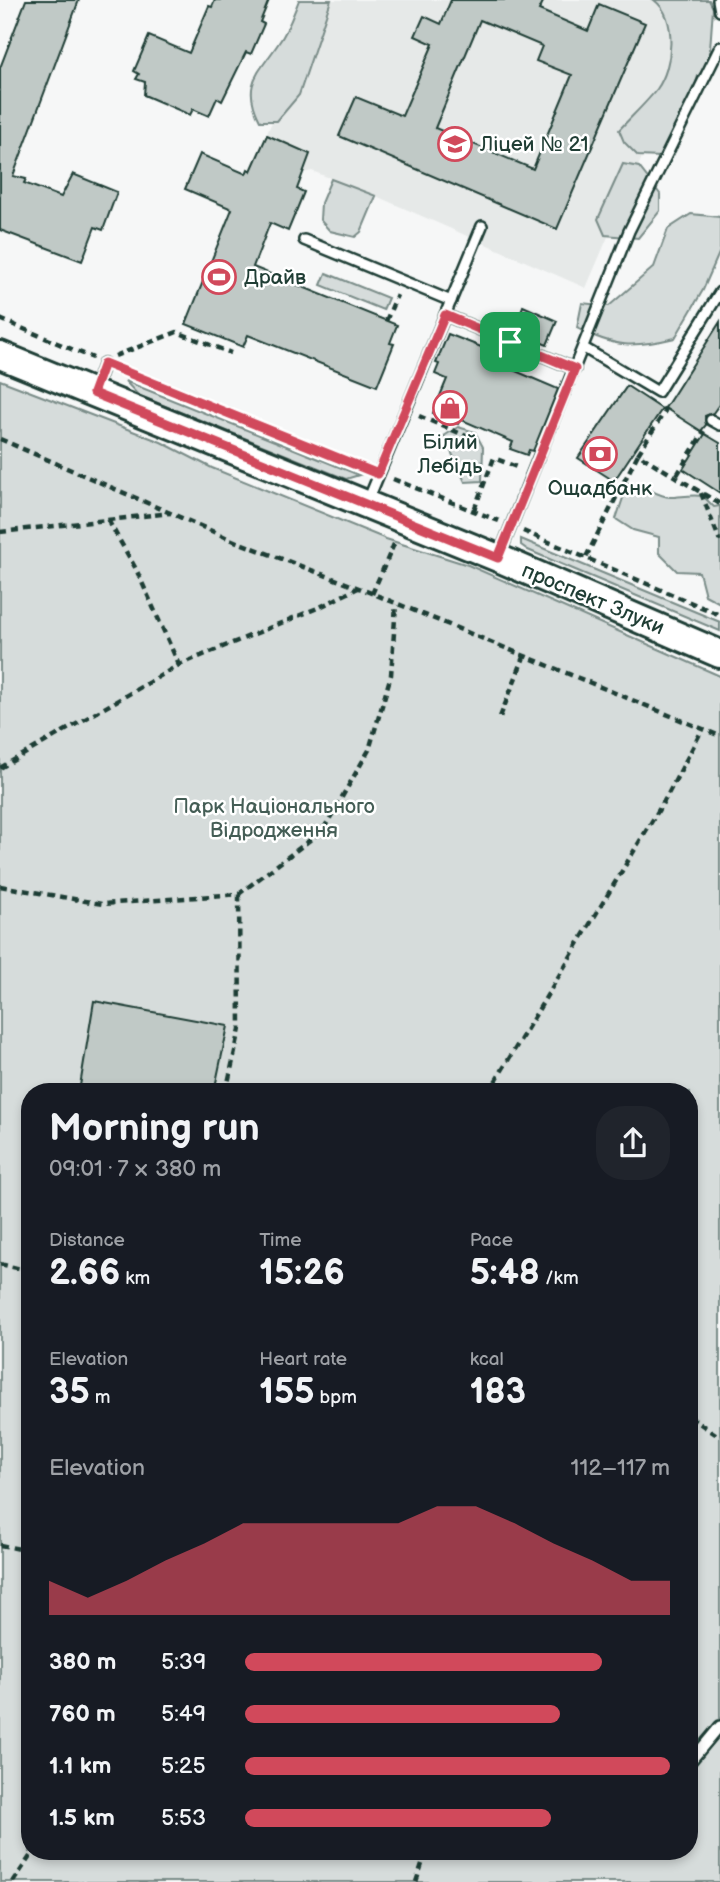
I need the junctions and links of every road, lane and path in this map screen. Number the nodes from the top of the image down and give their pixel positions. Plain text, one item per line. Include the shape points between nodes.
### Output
1 (718, 0) edge
2 (720, 11) edge
3 (720, 47) edge
4 (482, 226) dead end
5 (304, 240) dead end
6 (399, 291) dead end
7 (720, 292) edge
8 (451, 301) junction
9 (445, 315) junction
10 (0, 319) edge
11 (386, 321) dead end
12 (584, 348) junction
13 (231, 353) dead end
14 (0, 355) edge
15 (104, 361) junction
16 (575, 369) junction
17 (657, 392) junction
18 (93, 393) junction
19 (405, 410) junction
20 (716, 423) edge
21 (471, 438) dead end
22 (0, 439) edge
23 (638, 454) junction
24 (518, 459) dead end
25 (515, 467) junction
26 (378, 474) junction
27 (532, 474) junction
28 (677, 475) junction
29 (701, 491) junction
30 (720, 504) edge
31 (366, 506) junction
32 (474, 510) junction
33 (171, 513) junction
34 (108, 520) junction
35 (512, 527) junction
36 (0, 532) edge
37 (720, 541) edge
38 (394, 544) dead end
39 (586, 557) junction
40 (498, 558) junction
41 (359, 588) junction
42 (372, 594) junction
43 (396, 604) junction
44 (720, 615) edge
45 (720, 654) edge
46 (524, 657) junction
47 (179, 665) junction
48 (500, 717) dead end
49 (702, 730) junction
50 (720, 736) edge
51 (0, 768) edge
52 (0, 886) edge
53 (239, 894) junction
54 (228, 1083) edge
55 (494, 1083) edge
56 (0, 1264) edge
57 (21, 1269) edge
58 (698, 1422) edge
59 (720, 1437) edge
60 (0, 1545) edge
61 (21, 1549) edge
62 (720, 1726) edge
63 (698, 1752) edge
64 (28, 1860) edge
65 (423, 1860) edge
66 (13, 1882) edge
67 (416, 1882) edge

1 - 2 lane
3 - 12 lane via 629,231
4 - 8 lane
5 - 8 lane
6 - 11 path
7 - 17 lane
8 - 9 lane
9 - 16 lane
9 - 19 lane
10 - 15 path
12 - 16 lane
12 - 17 lane
13 - 15 path via 177,332
14 - 18 main road, проспект Злуки
15 - 18 lane
15 - 26 path
16 - 27 lane
17 - 23 path via 664,411
18 - 31 main road, проспект Злуки
19 - 21 path
19 - 26 lane
20 - 28 path
22 - 33 path
23 - 28 path
23 - 39 path
24 - 25 path
25 - 27 path
25 - 32 path via 494,458
26 - 31 lane
26 - 32 path
27 - 35 lane
28 - 29 path
29 - 30 path
29 - 37 path
31 - 40 main road, проспект Злуки
32 - 35 path
33 - 34 path
33 - 41 path
34 - 36 path
34 - 47 path
35 - 39 path
35 - 40 lane
38 - 42 path
39 - 44 path
40 - 45 main road, проспект Злуки
41 - 42 path
41 - 47 path
42 - 43 path
43 - 46 path
43 - 53 path via 391,675 369,750 323,830
46 - 48 path
46 - 49 path
47 - 51 path
49 - 50 path
49 - 55 path
52 - 53 path via 102,904
53 - 54 path via 240,1029
56 - 57 path
58 - 59 path
60 - 61 path
62 - 63 lane
64 - 66 path
65 - 67 path

